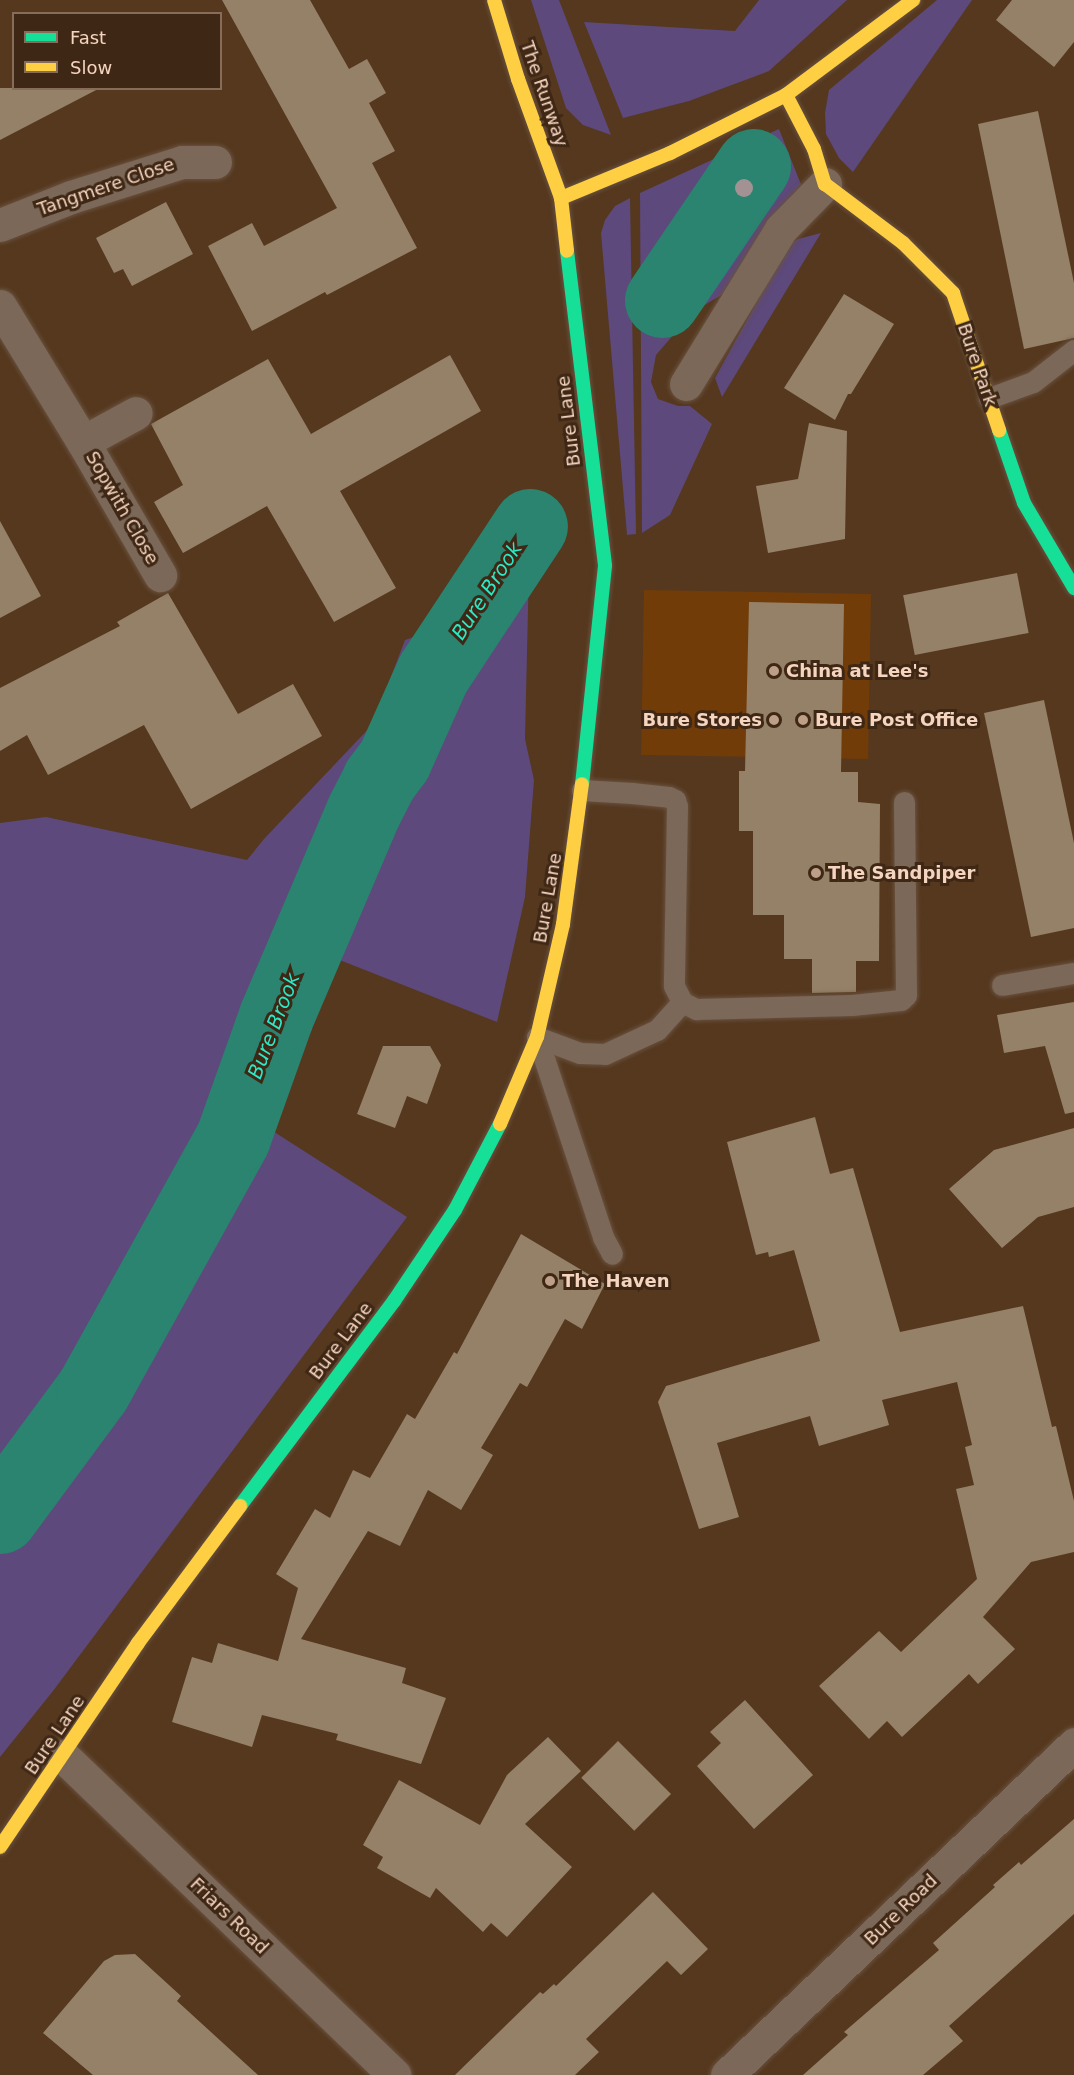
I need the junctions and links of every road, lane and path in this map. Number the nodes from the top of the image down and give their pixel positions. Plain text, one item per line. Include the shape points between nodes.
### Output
1 (494, 0) edge
2 (913, 0) edge
3 (786, 95) junction
4 (215, 162) dead end
5 (825, 184) junction
6 (561, 198) junction
7 (0, 225) edge
8 (0, 306) edge
9 (1074, 350) edge
10 (686, 384) dead end
11 (989, 398) junction
12 (136, 413) dead end
13 (83, 442) junction
14 (160, 575) dead end
15 (1074, 588) edge
16 (582, 790) junction
17 (904, 802) dead end
18 (1074, 973) edge
19 (1002, 985) dead end
20 (682, 1002) junction
21 (537, 1037) junction
22 (612, 1254) dead end
23 (1074, 1744) edge
24 (63, 1756) junction
25 (0, 1847) edge
26 (395, 2075) edge
27 (727, 2075) edge

1 - 6 street, The Runway
2 - 3 street
3 - 5 street via 814,149
3 - 6 street via 660,158
4 - 7 street, Tangmere Close via 182,162 71,197
5 - 10 street via 781,229
5 - 11 street, Bure Park via 903,243 953,293
6 - 16 street, Bure Lane via 605,566
8 - 13 street, Sopwith Close
9 - 11 lane via 1033,382
11 - 15 street, Bure Park via 1024,503
12 - 13 street, Sopwith Close
13 - 14 street, Sopwith Close
16 - 20 lane via 675,800 674,986
16 - 21 street, Bure Lane via 563,924
17 - 20 lane via 906,995 901,1000 696,1009
18 - 19 lane
20 - 21 lane via 657,1030 605,1054 580,1053
21 - 22 lane
21 - 24 street, Bure Lane via 504,1117 455,1210 394,1301 138,1643
23 - 27 street, Bure Road
24 - 25 street, Bure Lane
24 - 26 street, Friars Road

